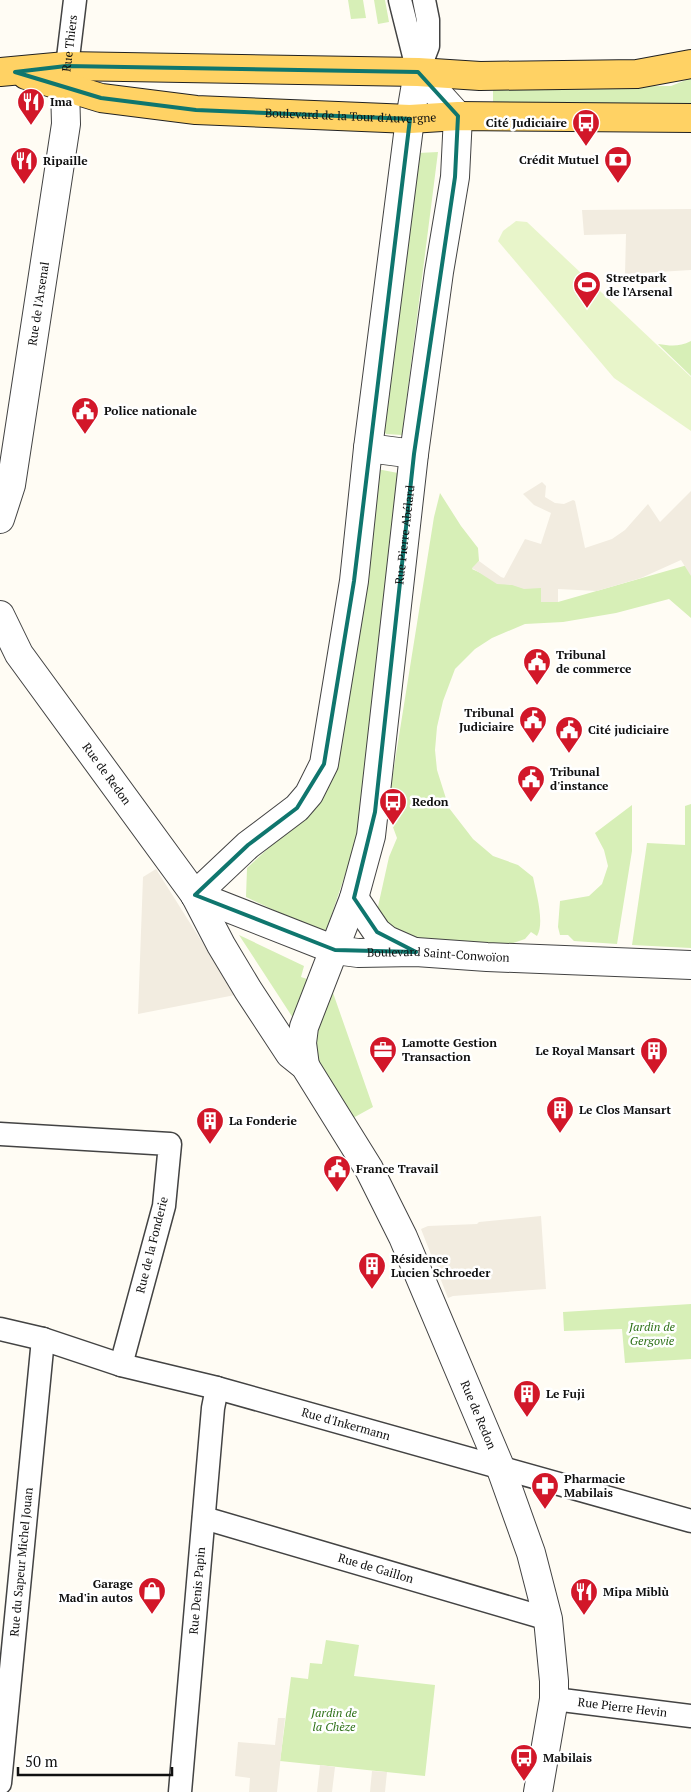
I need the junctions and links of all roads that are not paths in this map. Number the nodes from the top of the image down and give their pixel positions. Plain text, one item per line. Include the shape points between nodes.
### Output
1 (75, 0) edge
2 (400, 0) edge
3 (424, 0) edge
4 (691, 64) edge
5 (7, 72) edge
6 (418, 72) junction
7 (65, 76) junction
8 (458, 116) junction
9 (691, 118) edge
10 (410, 119) junction
11 (368, 448) junction
12 (414, 454) junction
13 (0, 519) edge
14 (0, 615) edge
15 (10, 648) edge
16 (195, 896) junction
17 (354, 898) junction
18 (334, 950) junction
19 (416, 952) junction
20 (691, 965) edge
21 (304, 1054) junction
22 (0, 1134) edge
23 (0, 1329) edge
24 (43, 1340) junction
25 (121, 1365) junction
26 (217, 1388) junction
27 (501, 1469) junction
28 (204, 1518) junction
29 (691, 1521) edge
30 (548, 1619) junction
31 (554, 1699) junction
32 (691, 1716) edge
33 (0, 1784) edge
34 (180, 1792) edge
35 (538, 1792) edge

1 - 7 street, Rue Thiers
2 - 6 street
3 - 6 street via 428,46
4 - 6 main road, Boulevard de la Tour d'Auvergne via 637,74 480,76
5 - 7 main road, Boulevard de la Tour d'Auvergne
6 - 7 main road, Boulevard de la Tour d'Auvergne
6 - 8 street
6 - 10 street
7 - 10 main road, Boulevard de la Tour d'Auvergne via 101,98 196,110
7 - 13 street, Rue de l'Arsenal via 66,124 11,484
8 - 9 main road, Boulevard de la Tour d'Auvergne
8 - 10 main road, Boulevard de la Tour d'Auvergne
8 - 12 street, Rue Pierre Abélard via 455,177
10 - 11 street
11 - 12 street
11 - 16 street via 354,581 324,764 309,794 297,808 248,845
12 - 17 street, Rue Pierre Abélard via 375,812
14 - 15 street, Rue de Redon
15 - 16 street, Rue de Redon
16 - 18 street, Boulevard Saint-Conwoïon
16 - 21 street, Rue de Redon via 248,990 290,1054
17 - 18 street, Rue Pierre Abélard
17 - 19 street via 376,932
18 - 19 street, Boulevard Saint-Conwoïon
18 - 21 street, Rue Pierre Abélard via 304,1027
19 - 20 street, Boulevard Saint-Conwoïon
21 - 27 street, Rue de Redon via 403,1237
22 - 25 street, Rue de la Fonderie via 170,1144 164,1206
23 - 24 street, Rue d'Inkermann
24 - 25 street, Rue d'Inkermann
24 - 33 street, Rue du Sapeur Michel Jouan
25 - 26 street, Rue d'Inkermann
26 - 27 street, Rue d'Inkermann
26 - 28 street, Rue Denis Papin
27 - 29 street, Rue d'Inkermann
27 - 30 street, Rue de Redon via 531,1553
28 - 30 street, Rue de Gaillon
28 - 34 street, Rue Denis Papin
30 - 31 street, Rue de Redon
31 - 32 street, Rue Pierre Hevin
31 - 35 street, Rue de Redon

